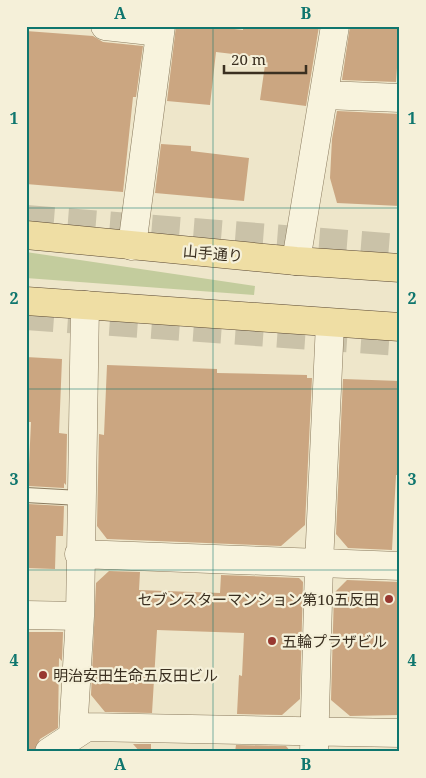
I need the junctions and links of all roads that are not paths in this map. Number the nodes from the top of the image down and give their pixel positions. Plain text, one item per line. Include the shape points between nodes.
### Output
1 (105, 26) edge
2 (335, 26) edge
3 (161, 29) edge
4 (325, 95) junction
5 (400, 98) edge
6 (26, 235) edge
7 (132, 246) junction
8 (296, 261) junction
9 (400, 268) edge
10 (26, 302) edge
11 (86, 305) junction
12 (330, 323) junction
13 (400, 327) edge
14 (26, 495) edge
15 (80, 498) junction
16 (79, 554) junction
17 (318, 564) junction
18 (400, 566) edge
19 (26, 615) edge
20 (80, 616) junction
21 (400, 732) edge
22 (73, 734) junction
23 (315, 741) edge
24 (49, 752) edge

1 - 3 street
2 - 4 street
3 - 7 street
4 - 5 street
4 - 8 street
6 - 7 main road, 山手通り
7 - 8 main road, 山手通り
8 - 9 main road, 山手通り
10 - 11 main road
11 - 12 main road
11 - 15 street
12 - 13 main road
12 - 17 street
14 - 15 lane
15 - 16 street
16 - 17 street
16 - 20 street
17 - 18 street
17 - 23 street
19 - 20 street
20 - 22 street
21 - 23 street
22 - 23 street via 87,727
22 - 24 street

